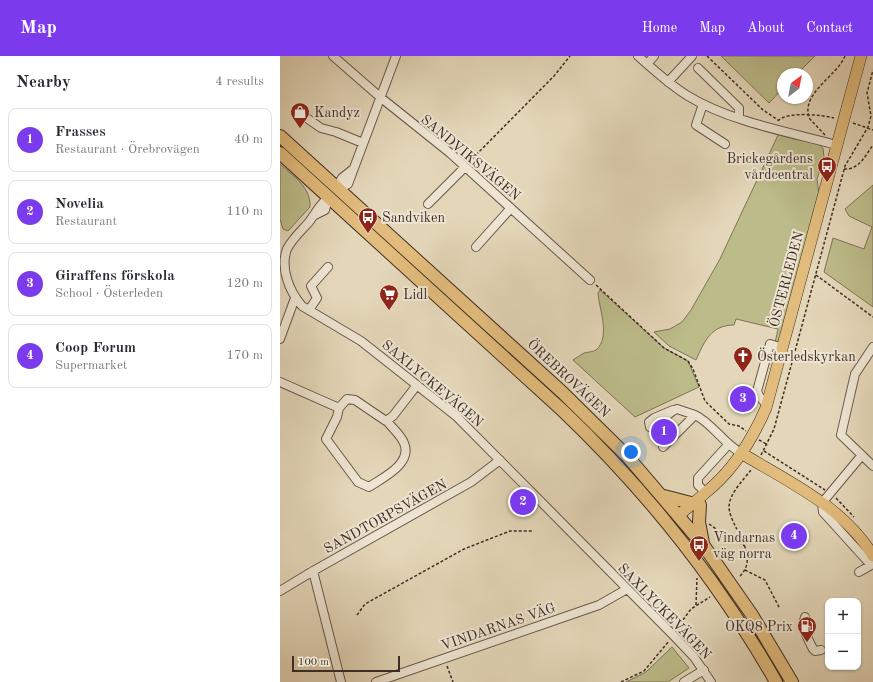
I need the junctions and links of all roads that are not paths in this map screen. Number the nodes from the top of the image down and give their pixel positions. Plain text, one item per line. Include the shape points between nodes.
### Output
1 (333, 56) edge
2 (396, 56) edge
3 (638, 56) edge
4 (654, 56) edge
5 (692, 56) edge
6 (861, 56) edge
7 (647, 64) junction
8 (698, 68) dead end
9 (668, 82) junction
10 (380, 97) junction
11 (703, 104) junction
12 (298, 112) dead end
13 (739, 118) junction
14 (280, 136) edge
15 (363, 143) junction
16 (725, 144) dead end
17 (837, 145) junction
18 (280, 153) edge
19 (465, 167) junction
20 (336, 188) junction
21 (328, 198) junction
22 (428, 204) dead end
23 (511, 208) junction
24 (284, 247) edge
25 (476, 247) dead end
26 (328, 267) dead end
27 (590, 280) road end
28 (295, 298) junction
29 (309, 310) junction
30 (280, 339) edge
31 (873, 347) edge
32 (783, 348) junction
33 (280, 382) edge
34 (417, 385) junction
35 (772, 405) junction
36 (338, 408) junction
37 (673, 410) dead end
38 (695, 415) junction
39 (387, 421) junction
40 (728, 445) junction
41 (663, 447) dead end
42 (741, 453) junction
43 (862, 455) junction
44 (500, 460) junction
45 (873, 466) edge
46 (706, 493) junction
47 (664, 496) junction
48 (822, 502) junction
49 (696, 504) junction
50 (679, 515) junction
51 (669, 524) junction
52 (704, 546) junction
53 (872, 562) edge
54 (313, 570) junction
55 (860, 572) dead end
56 (627, 590) junction
57 (280, 591) edge
58 (804, 620) dead end
59 (818, 650) dead end
60 (704, 670) junction
61 (394, 679) edge
62 (341, 682) edge
63 (376, 682) edge
64 (684, 682) edge
65 (711, 682) edge
66 (776, 682) edge
67 (792, 682) edge

1 - 10 street, SANDVIKSVÄGEN
2 - 10 street
3 - 7 street
4 - 7 street
5 - 9 street
6 - 17 main road, ÖSTERLEDEN
7 - 9 street
8 - 13 street via 739,108
9 - 11 street
10 - 15 street
10 - 19 street, SANDVIKSVÄGEN
11 - 13 street
11 - 16 street via 696,125
12 - 15 street via 321,128
13 - 17 street via 762,128 777,124
14 - 20 highway, ÖREBROVÄGEN
15 - 20 street via 348,184
17 - 32 main road, ÖSTERLEDEN
18 - 21 highway, ÖREBROVÄGEN
19 - 22 street
19 - 23 street, SANDVIKSVÄGEN
20 - 21 highway
20 - 47 highway, ÖREBROVÄGEN via 562,392
21 - 24 street via 325,210 313,217
21 - 51 highway, ÖREBROVÄGEN via 596,443
23 - 25 street
23 - 27 street, SANDVIKSVÄGEN
24 - 28 street, SAXLYCKEVÄGEN via 284,269
26 - 29 street via 311,286 317,298
28 - 29 street, SAXLYCKEVÄGEN
28 - 30 street
29 - 34 street, SAXLYCKEVÄGEN via 361,341
31 - 43 street via 855,374 841,435
32 - 35 main road, ÖSTERLEDEN
32 - 35 street via 770,344 757,391 758,396
33 - 36 street
34 - 39 street
34 - 44 street, SAXLYCKEVÄGEN via 456,416
35 - 42 main road, ÖSTERLEDEN
36 - 39 street via 347,399 355,400
36 - 39 street via 337,417 326,439 358,482 368,488 398,467 406,455 404,443
37 - 38 street
38 - 40 street via 703,419
38 - 41 street
40 - 42 street
40 - 46 street via 698,478 698,484
42 - 46 main road, ÖSTERLEDEN
42 - 48 main road
43 - 45 street
43 - 48 street
44 - 54 street, SANDTORPSVÄGEN via 471,482
44 - 56 street, SAXLYCKEVÄGEN
46 - 49 main road, ÖSTERLEDEN
47 - 49 highway
47 - 50 highway, ÖREBROVÄGEN
48 - 53 main road via 853,529
49 - 50 main road, ÖSTERLEDEN
49 - 52 highway
50 - 51 highway
50 - 52 highway, ÖREBROVÄGEN
51 - 66 highway, ÖREBROVÄGEN via 727,602
52 - 67 highway, ÖREBROVÄGEN via 752,615
53 - 55 street
54 - 57 street, SANDTORPSVÄGEN
54 - 62 street
56 - 60 street, SAXLYCKEVÄGEN
56 - 61 street, VINDARNAS VÄG via 599,605 445,658
58 - 59 street via 801,634 808,650
60 - 64 street
60 - 65 street, SAXLYCKEVÄGEN
61 - 63 street, VINDARNAS VÄG

